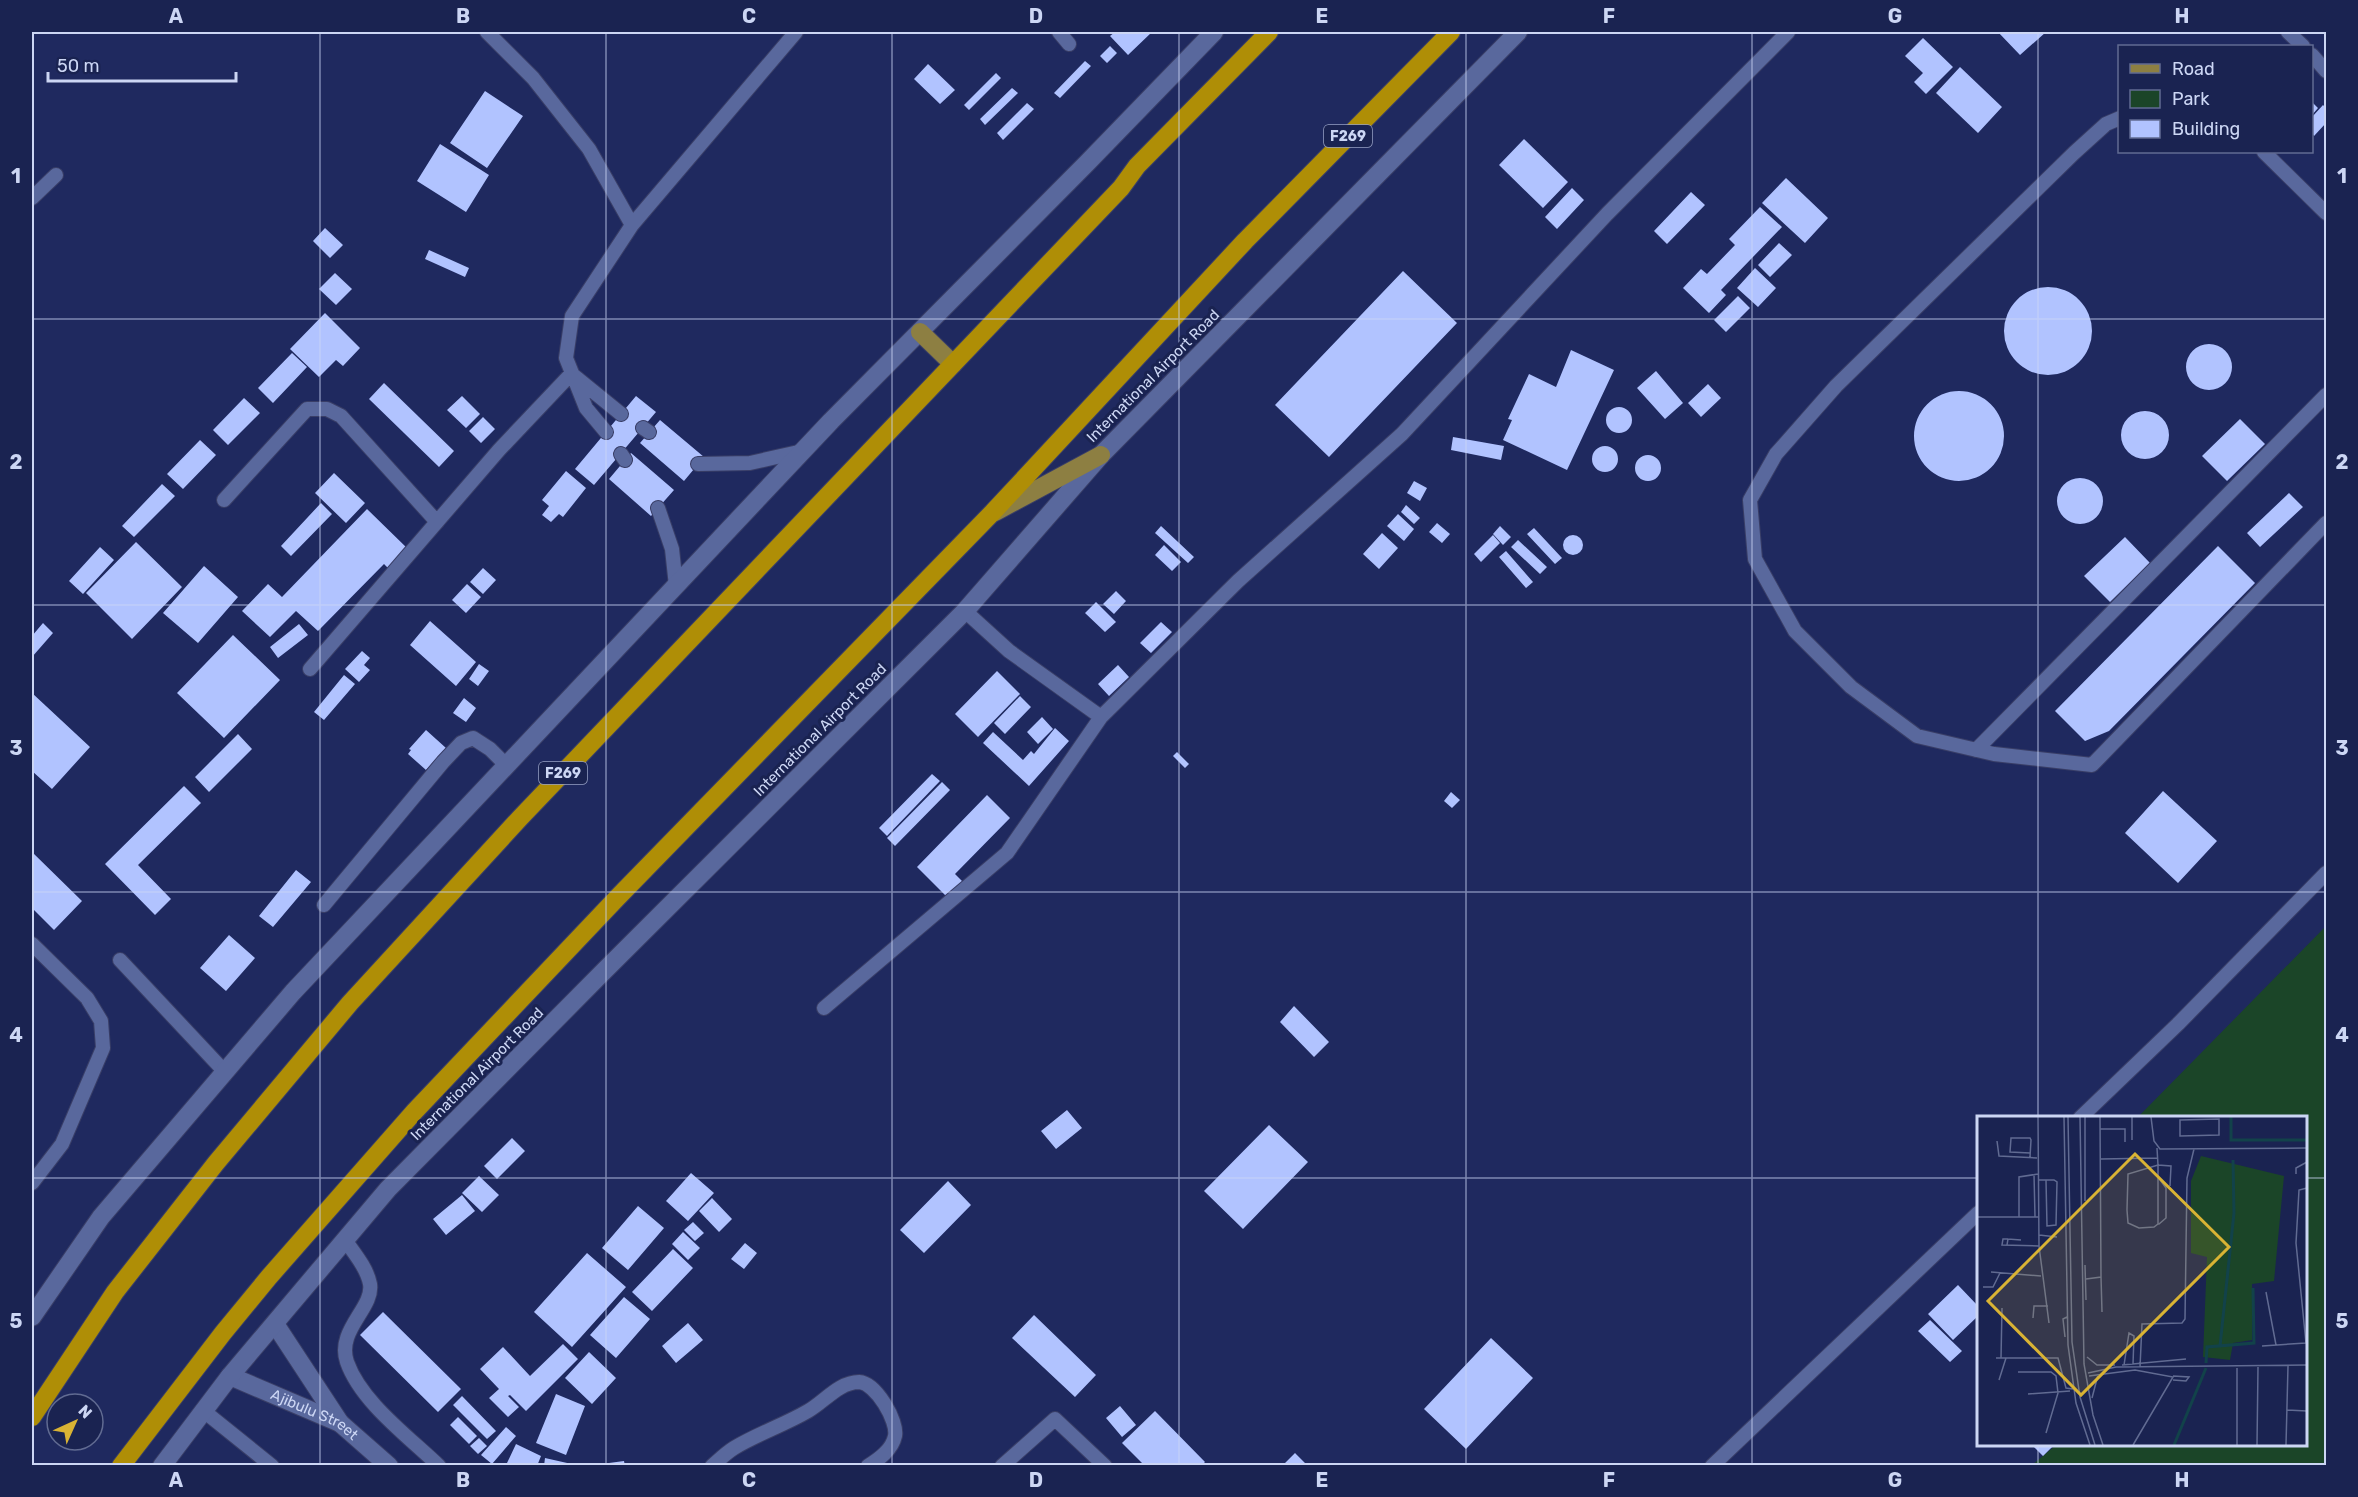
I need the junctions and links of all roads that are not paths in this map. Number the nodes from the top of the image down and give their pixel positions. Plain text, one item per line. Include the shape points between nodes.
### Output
1 (487, 32) edge
2 (796, 32) edge
3 (1059, 32) edge
4 (1214, 32) edge
5 (1269, 32) edge
6 (1450, 32) edge
7 (1518, 32) edge
8 (1788, 32) edge
9 (2288, 32) edge
10 (1069, 44) dead end
11 (2302, 45) edge
12 (2313, 57) edge
13 (2326, 70) edge
14 (2118, 119) edge
15 (2265, 153) edge
16 (56, 175) dead end
17 (32, 198) edge
18 (2326, 213) edge
19 (632, 225) junction
20 (920, 332) junction
21 (953, 364) junction
22 (571, 374) junction
23 (2326, 395) edge
24 (621, 414) dead end
25 (606, 432) dead end
26 (803, 451) junction
27 (1101, 455) junction
28 (698, 465) dead end
29 (224, 500) dead end
30 (658, 508) dead end
31 (993, 512) junction
32 (437, 522) junction
33 (2326, 523) edge
34 (676, 586) junction
35 (965, 610) junction
36 (310, 669) dead end
37 (1101, 717) junction
38 (1976, 750) junction
39 (506, 765) junction
40 (2326, 873) edge
41 (324, 905) dead end
42 (32, 944) edge
43 (120, 960) dead end
44 (824, 1008) dead end
45 (225, 1072) junction
46 (2082, 1116) edge
47 (32, 1183) edge
48 (1977, 1214) edge
49 (345, 1240) junction
50 (32, 1317) edge
51 (275, 1323) junction
52 (231, 1376) junction
53 (205, 1412) junction
54 (32, 1418) edge
55 (340, 1423) junction
56 (121, 1466) edge
57 (162, 1466) edge
58 (272, 1466) edge
59 (389, 1466) edge
60 (439, 1466) edge
61 (712, 1466) edge
62 (868, 1466) edge
63 (1002, 1466) edge
64 (1104, 1466) edge
65 (1712, 1466) edge

1 - 19 lane via 533,78 589,149
2 - 19 lane
3 - 10 lane
4 - 20 main road
5 - 21 highway, F269 via 1137,166 1121,188
6 - 31 highway, International Airport Road / F269 via 1245,241
7 - 27 main road, International Airport Road
8 - 37 lane via 1607,214 1402,434 1238,581
9 - 11 lane
12 - 13 lane
14 - 38 lane via 2106,124 2074,153 1836,386 1776,454 1750,500 1755,559 1795,631 1851,687 1917,736
15 - 18 lane
16 - 17 lane
19 - 22 lane via 572,316 566,358
20 - 21 main road
20 - 26 main road
21 - 54 highway, F269 via 350,1002 115,1292
22 - 24 lane
22 - 25 lane via 586,408
22 - 32 lane
23 - 38 lane
26 - 28 lane via 750,463
26 - 34 main road
27 - 31 main road
27 - 35 main road, International Airport Road
29 - 32 lane via 307,409 327,409 341,416
30 - 34 lane via 672,549
31 - 56 highway, International Airport Road / F269 via 616,898 414,1112 262,1285
32 - 36 lane
33 - 38 lane via 2092,765
34 - 39 main road
35 - 37 lane via 1009,651
35 - 49 main road, International Airport Road via 404,1173
37 - 44 lane via 1006,853
39 - 41 lane via 473,738 461,743
39 - 45 main road via 293,992
40 - 46 lane
42 - 47 lane via 87,998 100,1021 104,1048 62,1144
43 - 45 lane
45 - 50 main road via 101,1218
48 - 65 lane
49 - 51 main road, International Airport Road
49 - 60 lane via 368,1274 371,1288 350,1329 345,1345 347,1361 372,1401
51 - 52 main road, International Airport Road
51 - 55 main road
52 - 53 main road, International Airport Road
52 - 55 main road, Ajibulu Street
53 - 57 main road, International Airport Road
53 - 58 lane
55 - 59 main road, Ajibulu Street
61 - 62 lane via 733,1449 809,1411 846,1384 861,1382 880,1397 895,1424 896,1435 891,1446
63 - 64 lane via 1055,1419

